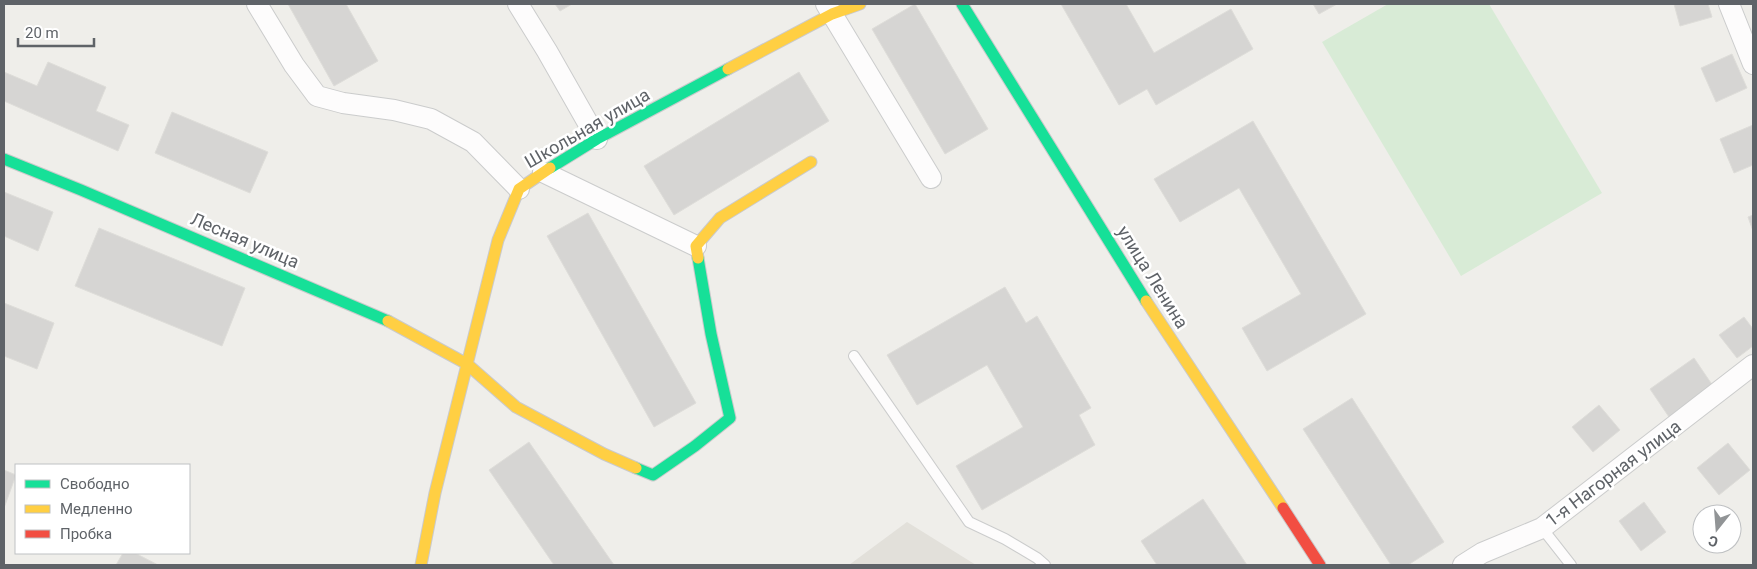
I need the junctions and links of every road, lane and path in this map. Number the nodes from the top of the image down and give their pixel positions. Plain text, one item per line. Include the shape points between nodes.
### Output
1 (257, 4) edge
2 (518, 4) edge
3 (860, 4) edge
4 (962, 4) edge
5 (1729, 4) edge
6 (829, 9) edge
7 (1753, 64) edge
8 (597, 139) junction
9 (4, 159) edge
10 (811, 162) dead end
11 (543, 172) junction
12 (932, 178) dead end
13 (519, 190) junction
14 (696, 246) junction
15 (854, 356) dead end
16 (467, 364) junction
17 (1753, 365) edge
18 (1542, 528) junction
19 (421, 565) edge
20 (1045, 565) edge
21 (1320, 565) edge
22 (1463, 565) edge
23 (1571, 565) edge

1 - 13 street via 317,96 432,119 472,142
2 - 8 street
3 - 6 street, Школьная улица
4 - 21 street, улица Ленина via 1150,307
5 - 7 street
6 - 8 street, Школьная улица
6 - 12 street
8 - 11 street, Школьная улица
9 - 16 street, Лесная улица via 394,323
10 - 14 street via 720,218
11 - 13 street, Школьная улица
11 - 14 street
13 - 16 street, Школьная улица via 498,240
14 - 16 street, Лесная улица via 730,418 653,475 604,454 516,407
15 - 20 lane via 970,522 1005,539
16 - 19 street, Школьная улица
17 - 18 street, 1-я Нагорная улица
18 - 22 street, 1-я Нагорная улица via 1482,553
18 - 23 lane

